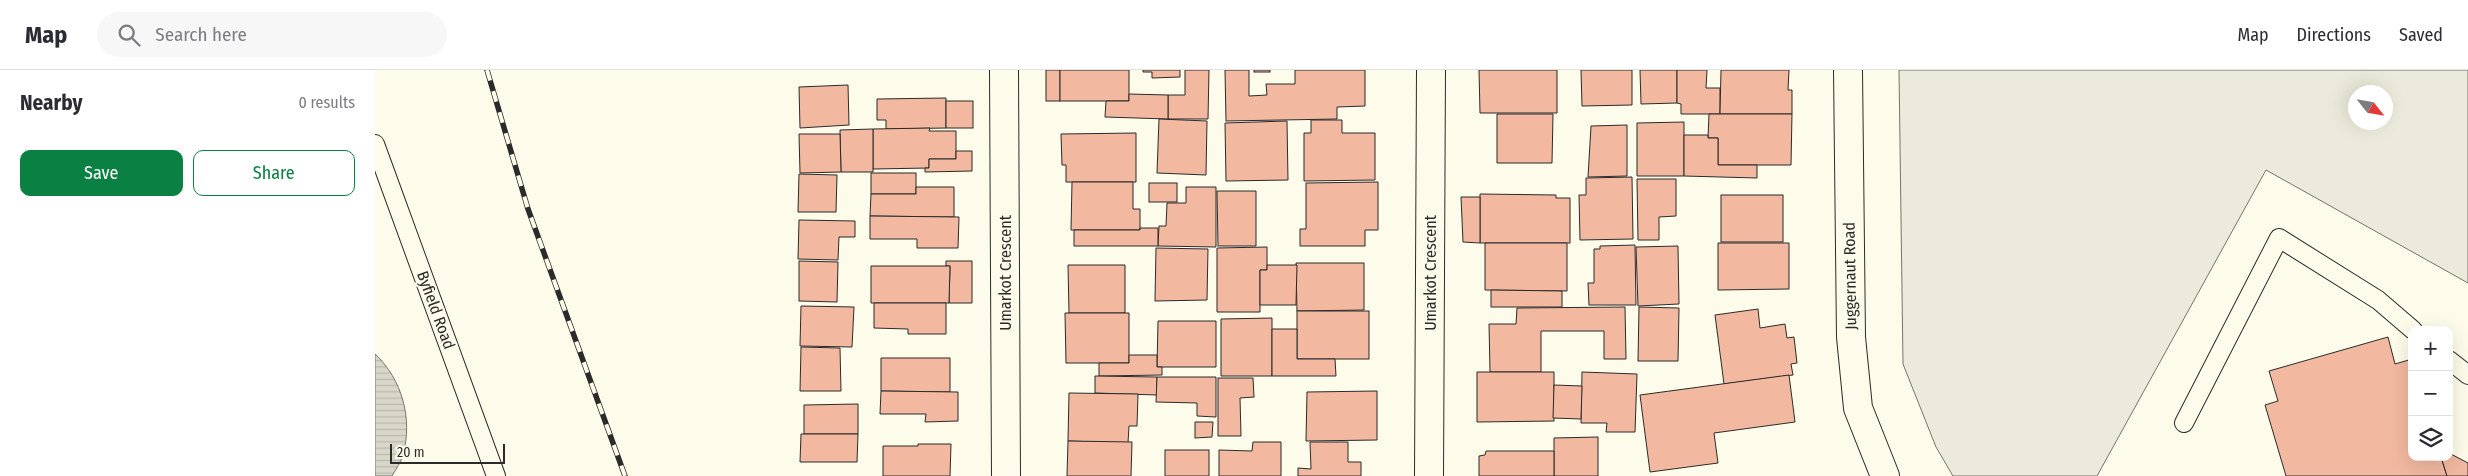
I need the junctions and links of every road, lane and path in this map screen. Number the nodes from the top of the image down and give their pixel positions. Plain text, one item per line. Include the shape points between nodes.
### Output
1 (1004, 70) edge
2 (1431, 70) edge
3 (1848, 70) edge
4 (375, 144) edge
5 (2408, 326) edge
6 (2453, 363) edge
7 (2468, 375) edge
8 (2184, 423) dead end
9 (496, 476) edge
10 (1006, 476) edge
11 (1429, 476) edge
12 (1885, 476) edge

1 - 10 street, Umarkot Crescent
2 - 11 street, Umarkot Crescent
3 - 12 street, Juggernaut Road via 1851,337 1859,408
4 - 9 lane, Byfield Road
5 - 8 lane via 2378,300 2279,238
6 - 7 lane

